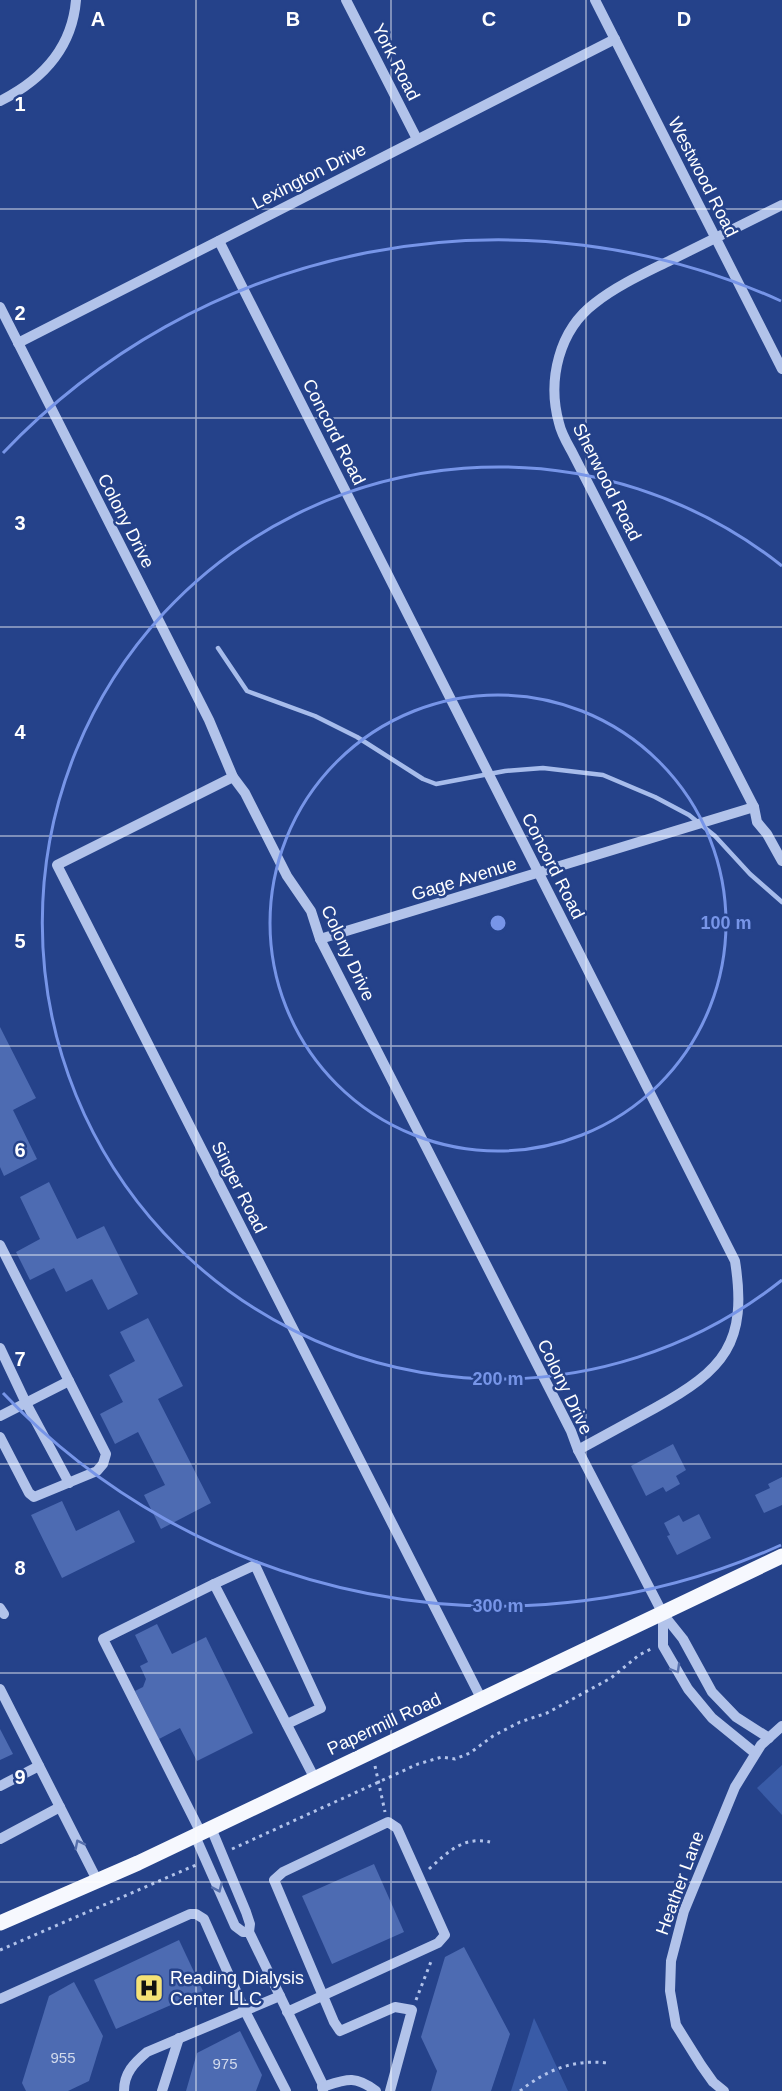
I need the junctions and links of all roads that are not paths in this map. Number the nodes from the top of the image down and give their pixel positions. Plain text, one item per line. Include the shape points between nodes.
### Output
1 (76, 0) edge
2 (346, 0) edge
3 (595, 0) edge
4 (615, 39) junction
5 (0, 101) edge
6 (417, 139) junction
7 (782, 205) edge
8 (716, 238) junction
9 (219, 241) junction
10 (0, 308) edge
11 (18, 343) junction
12 (782, 369) edge
13 (234, 777) junction
14 (754, 807) junction
15 (782, 861) edge
16 (538, 873) junction
17 (320, 939) junction
18 (0, 1245) edge
19 (0, 1348) edge
20 (69, 1381) junction
21 (26, 1403) junction
22 (0, 1416) edge
23 (0, 1437) edge
24 (578, 1450) junction
25 (69, 1483) junction
26 (782, 1556) edge
27 (214, 1584) junction
28 (663, 1614) junction
29 (0, 1689) edge
30 (482, 1700) junction
31 (287, 1724) junction
32 (782, 1725) edge
33 (769, 1738) junction
34 (755, 1754) junction
35 (39, 1766) junction
36 (315, 1779) junction
37 (0, 1786) edge
38 (60, 1807) junction
39 (202, 1832) junction
40 (0, 1839) edge
41 (97, 1880) junction
42 (0, 1923) edge
43 (249, 1932) junction
44 (322, 1995) junction
45 (280, 1996) junction
46 (0, 1999) edge
47 (244, 2011) junction
48 (287, 2012) junction
49 (179, 2038) junction
50 (323, 2089) edge
51 (124, 2091) edge
52 (162, 2091) edge
53 (286, 2091) edge
54 (376, 2091) edge
55 (390, 2091) edge
56 (724, 2091) edge

1 - 5 street via 71,29 52,63 31,83
2 - 6 street, York Road
3 - 4 street, Westwood Road
4 - 6 street, Lexington Drive
4 - 8 street, Westwood Road
6 - 9 street, Lexington Drive
7 - 8 street, Sherwood Road
8 - 12 street, Westwood Road
8 - 14 street, Sherwood Road via 610,292 586,311 561,350 555,372 555,399 559,424 572,452
9 - 11 street, Lexington Drive
9 - 16 street, Concord Road
10 - 11 street, Colony Drive
11 - 13 street, Colony Drive via 209,720
13 - 17 street, Colony Drive via 287,876 311,911
13 - 30 street, Singer Road via 57,865
14 - 15 street, Sherwood Road via 757,822
14 - 16 street, Gage Avenue
16 - 17 street, Gage Avenue
16 - 24 street, Concord Road via 721,1231 735,1261 739,1290 735,1329 712,1371 688,1390
17 - 24 street, Colony Drive
18 - 20 street
19 - 21 street
20 - 21 street
20 - 25 street via 106,1454 97,1471
21 - 22 street
21 - 25 street
23 - 25 street via 34,1497
24 - 28 street, Colony Drive
26 - 28 main road, Papermill Road
27 - 31 street
27 - 31 street via 255,1565 321,1708
27 - 39 street via 103,1639
28 - 30 main road, Papermill Road
28 - 33 street, Colony Drive via 683,1639 712,1692 736,1717
28 -> 34 street, Colony Drive via 663,1646 688,1689 712,1718
29 - 35 street
30 - 36 main road, Papermill Road
31 - 36 street
32 - 33 street, Heather Lane
33 - 34 street, Heather Lane
34 - 56 street, Heather Lane via 735,1787 684,1911 671,1961 670,1991 676,2025 707,2074
35 - 37 street
35 - 38 street
36 - 39 main road, Papermill Road
38 - 40 street
41 -> 38 street
39 - 41 main road, Papermill Road
39 - 43 street via 246,1912
39 -> 43 street via 235,1926
41 - 42 main road, Papermill Road
43 - 45 street
44 - 44 street via 274,1881 283,1872 388,1822 397,1828 446,1935 438,1943
44 - 48 street
44 - 55 street via 340,2031 395,2007 412,2010
45 - 47 street
45 - 48 street
46 - 47 street via 196,1914 204,1919
47 - 49 street
47 - 53 street
48 - 50 street
49 - 51 street via 147,2052 130,2066
49 - 52 street
50 - 54 street via 343,2080 363,2081

